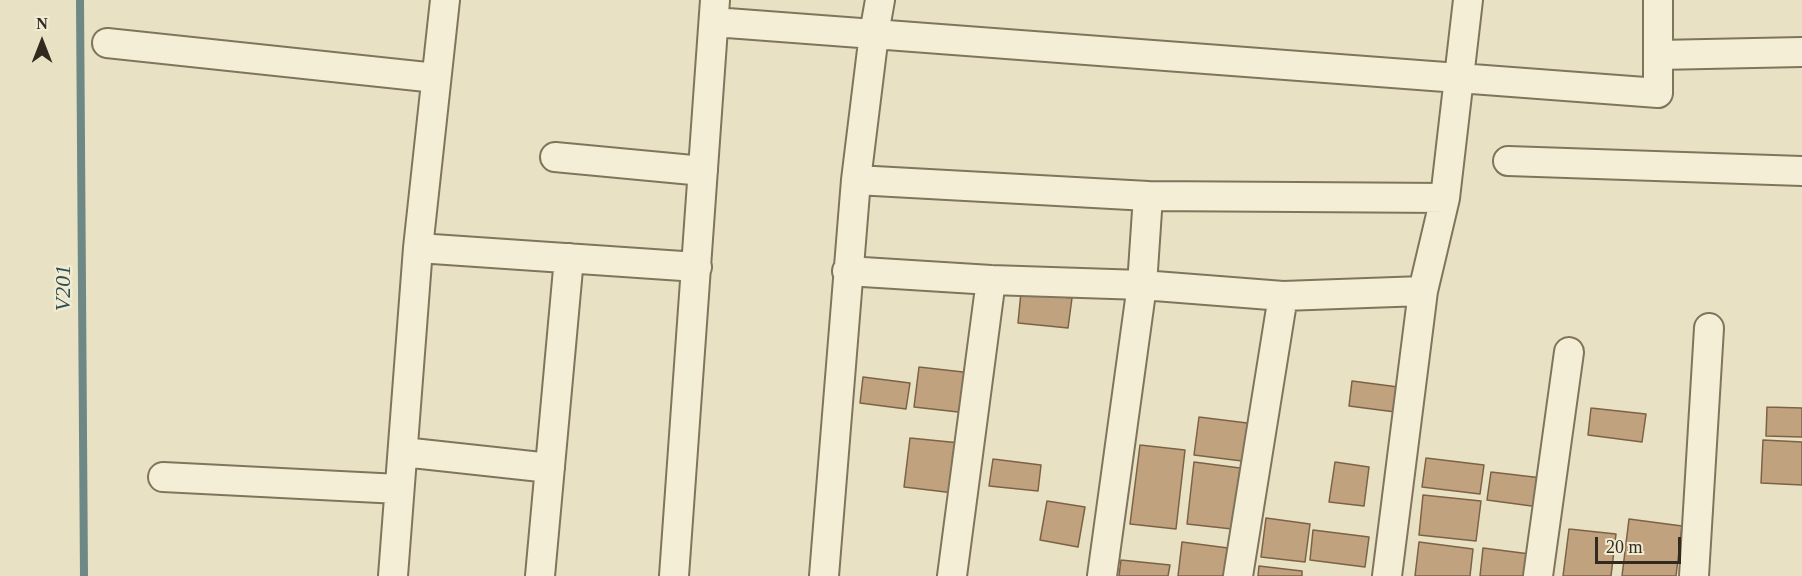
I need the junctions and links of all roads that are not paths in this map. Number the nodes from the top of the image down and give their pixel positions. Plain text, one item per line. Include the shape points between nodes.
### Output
1 (445, 0) edge
2 (880, 0) edge
3 (1468, 0) edge
4 (1658, 0) edge
5 (715, 11) edge
6 (874, 34) junction
7 (107, 43) dead end
8 (1802, 52) edge
9 (1658, 55) junction
10 (436, 78) junction
11 (1459, 78) junction
12 (555, 157) dead end
13 (1508, 161) dead end
14 (703, 171) junction
15 (1802, 171) edge
16 (856, 180) junction
17 (1148, 196) junction
18 (1445, 198) junction
19 (418, 248) junction
20 (570, 258) junction
21 (697, 267) junction
22 (847, 271) junction
23 (991, 280) junction
24 (1142, 285) junction
25 (1423, 291) junction
26 (1283, 296) junction
27 (1709, 328) dead end
28 (1569, 352) dead end
29 (403, 452) junction
30 (550, 468) junction
31 (163, 477) dead end
32 (399, 489) junction
33 (393, 576) edge
34 (540, 576) edge
35 (674, 576) edge
36 (824, 576) edge
37 (952, 576) edge
38 (1102, 576) edge
39 (1238, 576) edge
40 (1387, 576) edge
41 (1538, 576) edge
42 (1694, 576) edge

1 - 10 street
2 - 6 street
3 - 11 street
4 - 9 street
5 - 6 street
5 - 14 street
6 - 11 street
6 - 16 street
7 - 10 street
8 - 9 street
9 - 11 street via 1658,93
10 - 19 street
11 - 18 street
12 - 14 street
13 - 15 street
14 - 21 street
16 - 17 street
16 - 22 street
17 - 18 street
17 - 24 street
18 - 25 street
19 - 20 street
19 - 29 street
20 - 21 street
20 - 30 street
21 - 35 street
22 - 23 street
22 - 36 street
23 - 24 street
23 - 37 street
24 - 26 street
24 - 38 street
25 - 26 street
25 - 40 street
26 - 39 street
27 - 42 street
28 - 41 street
29 - 30 street
29 - 32 street
30 - 34 street
31 - 32 street
32 - 33 street

